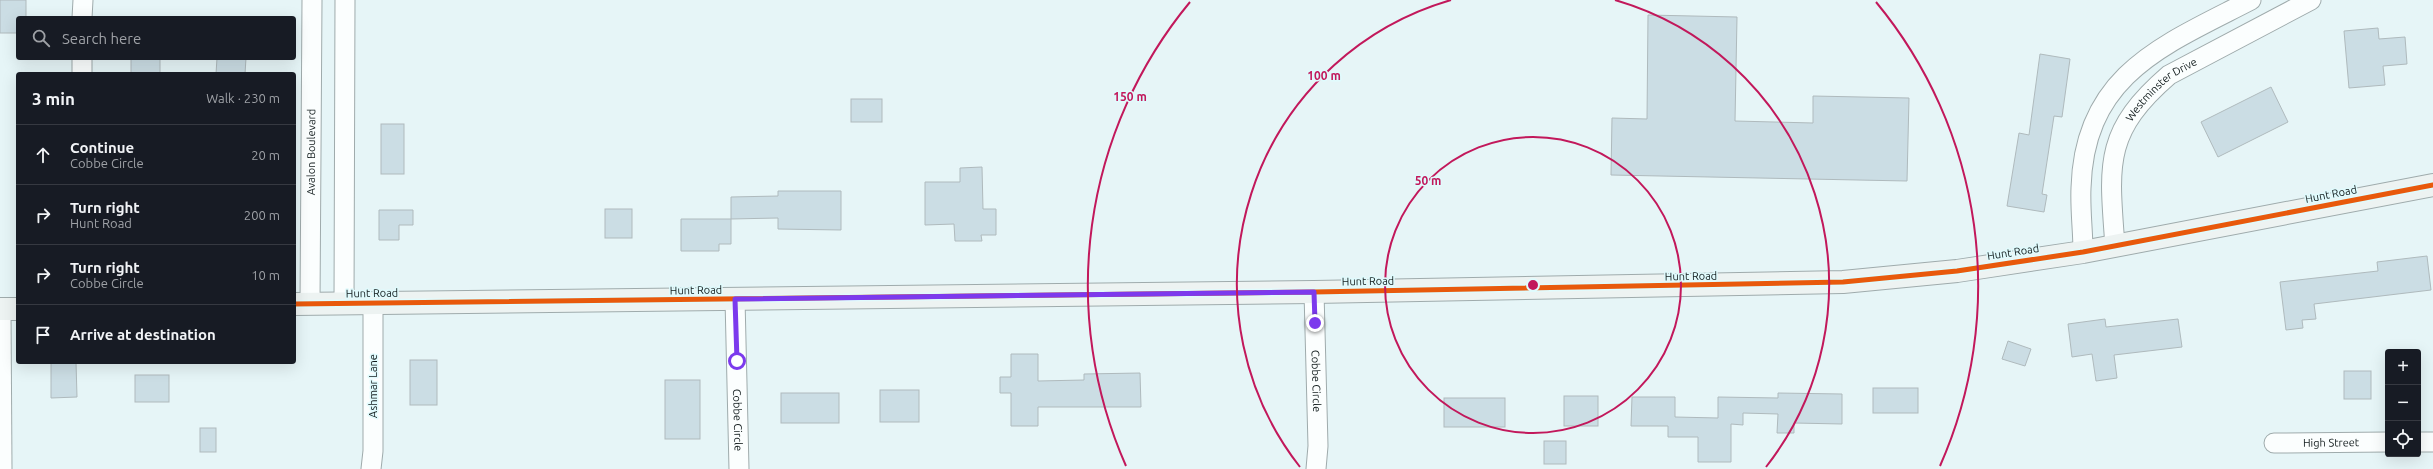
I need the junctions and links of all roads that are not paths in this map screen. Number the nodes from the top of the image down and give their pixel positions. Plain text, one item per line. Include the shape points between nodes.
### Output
1 (82, 0) edge
2 (312, 0) edge
3 (345, 0) edge
4 (2251, 0) edge
5 (2311, 0) edge
6 (82, 16) edge
7 (82, 60) edge
8 (82, 72) edge
9 (2433, 185) edge
10 (2115, 246) junction
11 (2083, 252) junction
12 (1314, 292) junction
13 (735, 299) junction
14 (373, 303) junction
15 (302, 304) edge
16 (344, 304) junction
17 (0, 309) edge
18 (16, 309) edge
19 (2385, 442) edge
20 (2421, 442) edge
21 (2433, 442) edge
22 (2274, 443) dead end
23 (2, 469) edge
24 (371, 469) edge
25 (739, 469) edge
26 (1316, 469) edge

1 - 6 street
2 - 15 street, Avalon Boulevard
3 - 16 street
4 - 11 street via 2166,45 2119,81 2102,104 2090,134 2084,162 2081,187
5 - 10 street, Westminster Drive via 2169,75 2132,112 2120,134 2112,158 2110,180
7 - 8 street
9 - 10 street, Hunt Road
10 - 11 street, Hunt Road
11 - 12 street, Hunt Road via 1957,271 1807,284
12 - 13 street, Hunt Road
12 - 26 street, Cobbe Circle via 1318,446
13 - 14 street, Hunt Road
13 - 25 street, Cobbe Circle
14 - 16 street, Hunt Road
14 - 24 street, Ashmar Lane
15 - 16 street, Hunt Road
17 - 18 street
17 - 23 street
19 - 22 street, High Street
20 - 21 street

